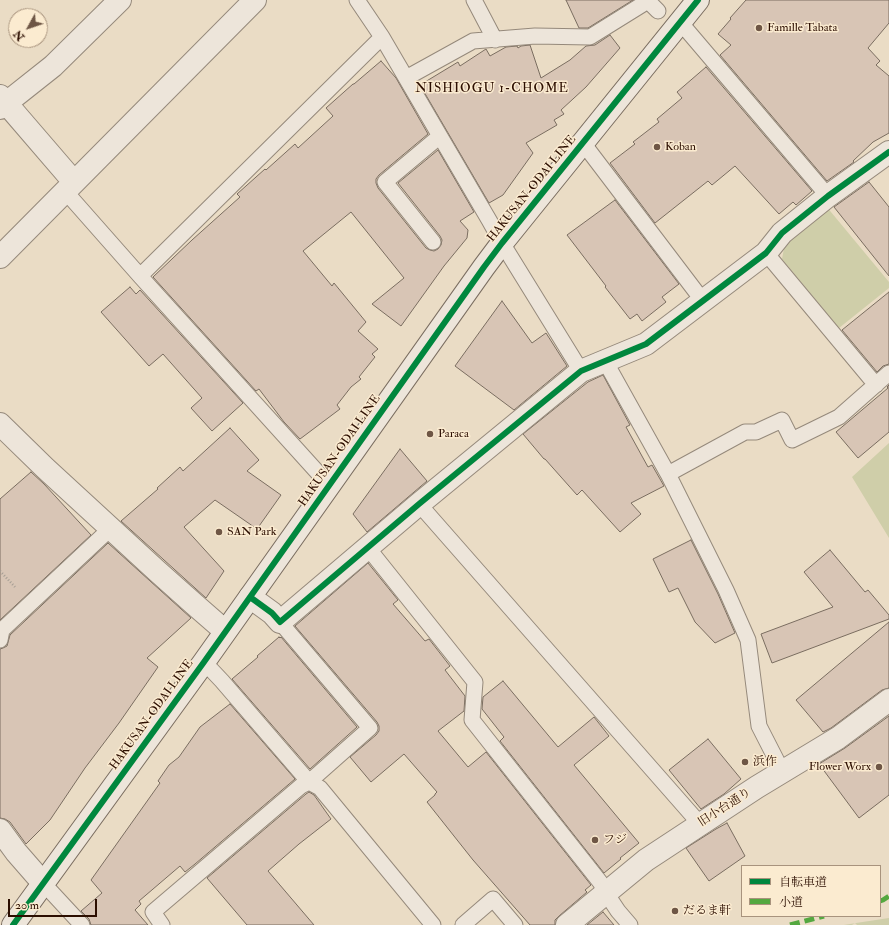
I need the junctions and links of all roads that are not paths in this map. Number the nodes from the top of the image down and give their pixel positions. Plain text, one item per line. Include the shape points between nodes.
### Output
1 (120, 0) edge
2 (255, 0) edge
3 (357, 0) edge
4 (474, 0) edge
5 (698, 0) edge
6 (651, 4) edge
7 (680, 22) junction
8 (382, 37) junction
9 (495, 40) junction
10 (406, 78) junction
11 (2, 102) edge
12 (440, 136) junction
13 (583, 143) junction
14 (889, 152) edge
15 (70, 186) junction
16 (828, 196) junction
17 (433, 242) dead end
18 (502, 243) junction
19 (766, 253) junction
20 (0, 257) edge
21 (140, 276) junction
22 (703, 301) junction
23 (605, 361) junction
24 (581, 371) junction
25 (889, 373) edge
26 (876, 385) junction
27 (0, 424) edge
28 (668, 474) junction
29 (329, 485) junction
30 (420, 504) junction
31 (111, 528) junction
32 (368, 548) junction
33 (250, 597) junction
34 (280, 622) junction
35 (225, 631) junction
36 (0, 640) edge
37 (204, 662) junction
38 (889, 700) edge
39 (782, 771) junction
40 (309, 782) junction
41 (700, 824) junction
42 (0, 830) edge
43 (43, 882) junction
44 (606, 894) junction
45 (13, 925) edge
46 (82, 925) edge
47 (162, 925) edge
48 (433, 925) edge
49 (463, 925) edge
50 (515, 925) edge
51 (567, 925) edge
52 (630, 925) edge

1 - 11 street via 52,66
2 - 15 street
3 - 8 lane
4 - 9 lane
5 - 7 street, HAKUSAN-ODAI LINE
6 - 9 lane via 590,37 535,36
7 - 13 street, HAKUSAN-ODAI LINE
7 - 16 lane
8 - 10 lane
8 - 21 lane
9 - 10 lane via 473,41
10 - 12 lane
11 - 15 street
12 - 17 lane via 385,182
12 - 18 lane
13 - 18 street, HAKUSAN-ODAI LINE
13 - 22 lane
14 - 16 street
15 - 20 street
15 - 21 lane
16 - 19 street via 782,233
18 - 24 lane
18 - 29 street, HAKUSAN-ODAI LINE
19 - 22 street
19 - 26 lane
21 - 29 lane
22 - 23 street via 646,344
23 - 24 street
23 - 28 lane
24 - 30 street
25 - 26 lane
26 - 28 lane via 839,417 792,440 782,420 756,432 745,432
27 - 31 street
28 - 39 lane via 748,640 759,726
29 - 33 street, HAKUSAN-ODAI LINE
30 - 32 street
30 - 41 lane
31 - 35 street
31 - 36 lane via 2,630
32 - 34 street
32 - 44 lane via 475,682 472,720 600,882
33 - 34 street
33 - 35 street, HAKUSAN-ODAI LINE
34 - 40 lane via 370,728
35 - 37 street, HAKUSAN-ODAI LINE
37 - 40 lane
37 - 43 street, HAKUSAN-ODAI LINE
38 - 39 street, 旧小台通り via 838,738
39 - 41 street, 旧小台通り
40 - 47 lane via 153,912
40 - 48 lane via 320,788
41 - 44 street, 旧小台通り via 646,860
42 - 43 street
43 - 45 street, HAKUSAN-ODAI LINE
43 - 46 lane
44 - 51 street, 旧小台通り
44 - 52 lane
49 - 50 lane via 493,899

